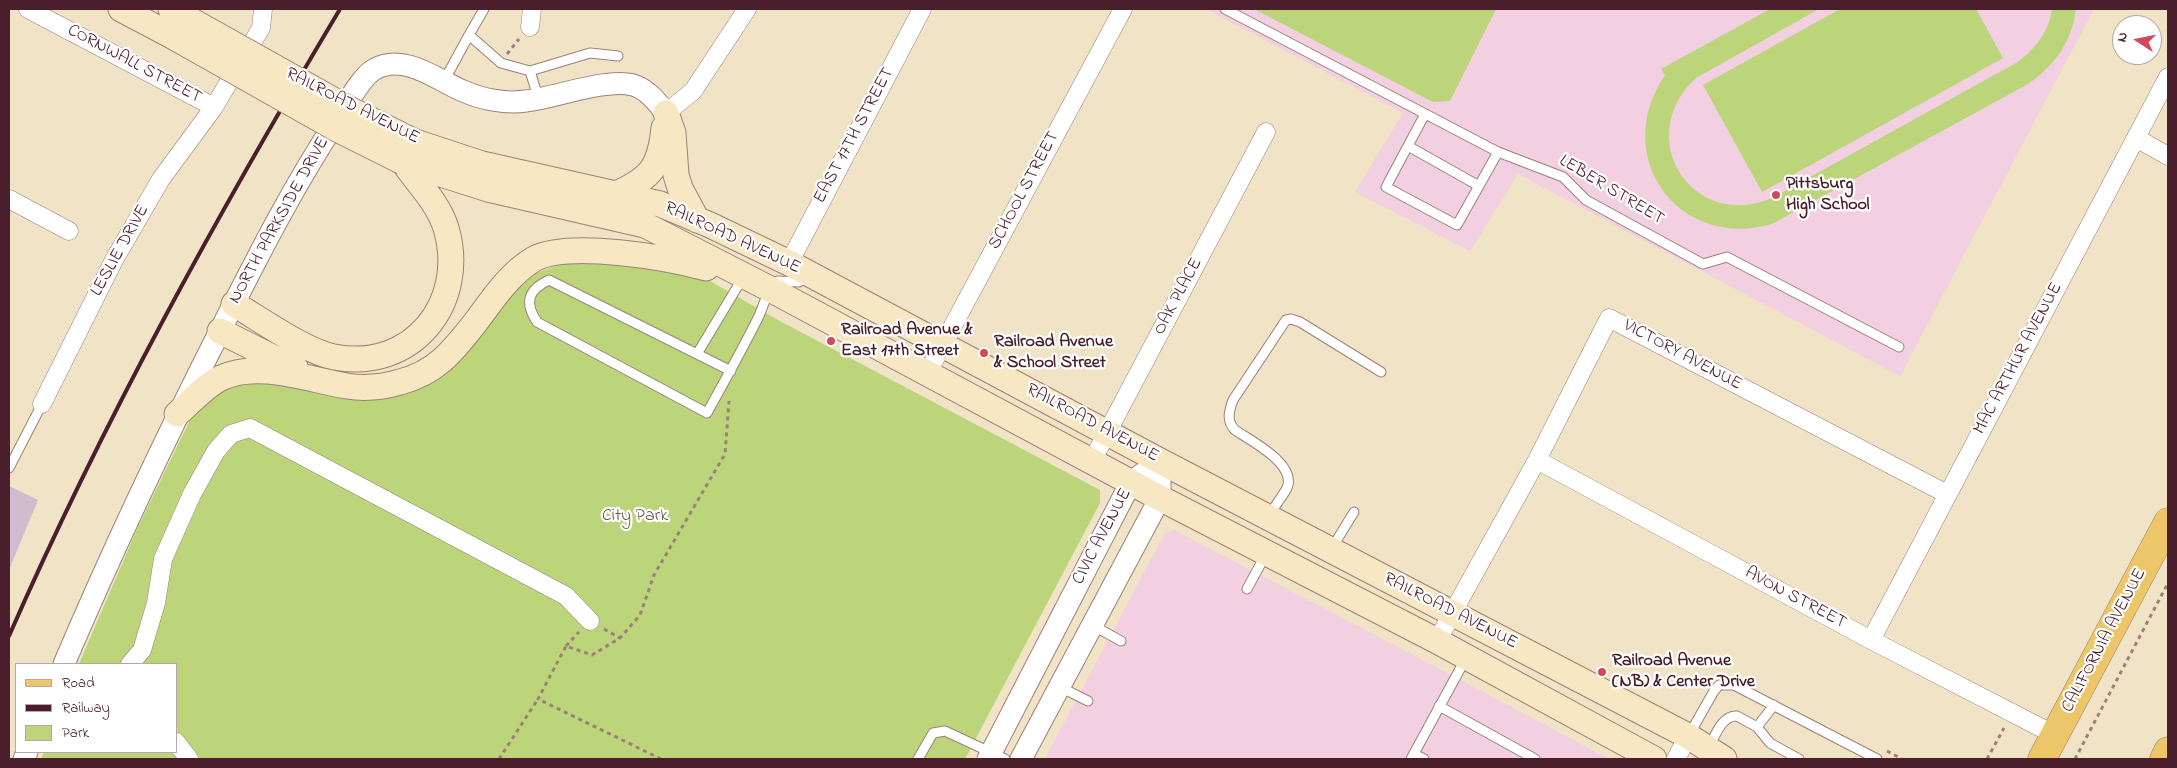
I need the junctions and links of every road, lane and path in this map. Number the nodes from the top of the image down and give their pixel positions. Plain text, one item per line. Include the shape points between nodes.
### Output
1 (28, 9) edge
2 (121, 9) edge
3 (263, 9) edge
4 (484, 9) edge
5 (532, 9) edge
6 (747, 9) edge
7 (922, 9) edge
8 (1123, 9) edge
9 (1225, 9) edge
10 (177, 21) edge
11 (530, 27) dead end
12 (469, 35) junction
13 (618, 56) dead end
14 (530, 71) junction
15 (2168, 77) edge
16 (444, 82) junction
17 (539, 100) junction
18 (214, 107) junction
19 (666, 114) junction
20 (1425, 114) junction
21 (1266, 132) dead end
22 (2136, 138) junction
23 (1408, 146) junction
24 (409, 152) junction
25 (1498, 152) junction
26 (2168, 156) edge
27 (1479, 186) junction
28 (616, 194) junction
29 (9, 199) edge
30 (697, 220) junction
31 (69, 231) dead end
32 (799, 268) junction
33 (758, 285) junction
34 (234, 304) junction
35 (220, 332) junction
36 (943, 344) junction
37 (1898, 348) dead end
38 (697, 354) junction
39 (730, 370) junction
40 (1381, 372) dead end
41 (927, 374) junction
42 (315, 378) junction
43 (42, 404) joint
44 (177, 414) junction
45 (1109, 432) junction
46 (1538, 460) junction
47 (1092, 461) junction
48 (1160, 461) junction
49 (9, 468) edge
50 (1132, 482) junction
51 (1947, 494) junction
52 (1160, 498) junction
53 (1354, 512) dead end
54 (1268, 517) junction
55 (2168, 522) edge
56 (1330, 550) junction
57 (1266, 552) junction
58 (2168, 583) edge
59 (1247, 589) dead end
60 (1454, 613) junction
61 (590, 621) dead end
62 (1092, 625) junction
63 (1871, 640) junction
64 (1121, 641) dead end
65 (1437, 641) junction
66 (1467, 658) junction
67 (64, 663) edge
68 (131, 663) edge
69 (1060, 687) junction
70 (538, 699) junction
71 (1088, 701) dead end
72 (1774, 705) junction
73 (1439, 706) junction
74 (1757, 727) junction
75 (2004, 728) dead end
76 (2055, 735) junction
77 (178, 745) edge
78 (1706, 751) edge
79 (2168, 751) edge
80 (995, 757) edge
81 (1412, 757) edge
82 (189, 759) edge
83 (499, 759) edge
84 (661, 759) edge
85 (918, 759) edge
86 (1021, 759) edge
87 (1424, 759) edge
88 (1534, 759) edge
89 (1654, 759) edge
90 (1676, 759) edge
91 (1799, 759) edge
92 (1877, 759) edge
93 (1987, 759) edge
94 (2042, 759) edge
95 (2075, 759) edge
96 (2164, 759) edge

1 - 18 street, CORNWALL STREET
2 - 10 main road, RAILROAD AVENUE
3 - 18 street, LESLIE DRIVE via 261,28
4 - 12 lane
5 - 11 street
6 - 19 street via 693,91
7 - 32 street, EAST 17TH STREET
8 - 36 street, SCHOOL STREET
9 - 20 lane, LEBER STREET
10 - 24 main road, RAILROAD AVENUE, bridge via 351,110
12 - 14 lane via 501,63
12 - 16 lane
13 - 14 lane via 590,53
14 - 17 lane
15 - 22 street, MAC ARTHUR AVENUE
16 - 17 street, NORTH PARKSIDE DRIVE via 497,101
16 - 34 street, NORTH PARKSIDE DRIVE via 412,66 396,64 384,65 368,74 313,156
17 - 19 street, NORTH PARKSIDE DRIVE via 612,83 633,85 654,98
18 - 43 street, LESLIE DRIVE via 161,178
19 - 28 main road via 662,151 656,165 633,187
19 - 30 main road via 673,133 676,175
20 - 23 lane
20 - 25 lane, LEBER STREET
21 - 45 street, OAK PLACE
22 - 26 street
22 - 51 street, MAC ARTHUR AVENUE
23 - 27 lane
23 - 27 lane via 1386,187 1457,225
24 - 28 main road, RAILROAD AVENUE via 482,164
24 - 33 main road, RAILROAD AVENUE via 488,189 645,225
24 - 34 main road via 445,226 450,253 448,290 428,327 415,340 385,356 333,357 314,351
25 - 27 lane
25 - 37 lane, LEBER STREET via 1563,177 1586,200 1703,264 1727,257
28 - 30 main road, RAILROAD AVENUE via 660,204
29 - 31 street
30 - 32 main road, RAILROAD AVENUE
32 - 33 lane via 798,282 792,284 783,280
32 - 36 main road, RAILROAD AVENUE
33 - 38 lane
33 - 39 lane
33 - 41 main road, RAILROAD AVENUE
33 - 42 main road via 693,264 662,258 592,251 560,252 536,258 516,272 443,361 422,375 364,388
34 - 35 street, NORTH PARKSIDE DRIVE
35 - 42 main road
35 - 44 street, NORTH PARKSIDE DRIVE
36 - 41 street, SCHOOL STREET
36 - 45 main road, RAILROAD AVENUE
38 - 39 lane
38 - 39 lane via 549,280 538,285 531,294 529,310 537,322 707,413
39 - 70 path via 725,454 654,575 640,615 620,638 592,655 566,646
40 - 54 lane via 1300,322 1286,320 1228,412 1235,430 1285,467 1287,487
41 - 47 main road, RAILROAD AVENUE
42 - 44 main road via 255,370 238,372 219,378
43 - 49 lane
44 - 67 street, NORTH PARKSIDE DRIVE
45 - 47 street, OAK PLACE
45 - 48 main road, RAILROAD AVENUE
46 - 51 street, VICTORY AVENUE via 1609,318
46 - 60 street, VICTORY AVENUE
46 - 63 street, AVON STREET
47 - 50 main road, RAILROAD AVENUE
48 - 50 street, CIVIC AVENUE
48 - 52 street, CIVIC AVENUE
48 - 54 main road, RAILROAD AVENUE
50 - 52 main road, RAILROAD AVENUE
50 - 80 street, CIVIC AVENUE
51 - 63 street, MAC ARTHUR AVENUE
52 - 57 main road, RAILROAD AVENUE
52 - 62 street, CIVIC AVENUE
53 - 56 lane
54 - 56 main road, RAILROAD AVENUE
55 - 76 main road, CALIFORNIA AVENUE
56 - 60 main road, RAILROAD AVENUE
57 - 59 lane
57 - 65 main road, RAILROAD AVENUE
58 - 95 path
60 - 65 street, VICTORY AVENUE
60 - 78 main road, RAILROAD AVENUE
61 - 68 street via 566,596 250,428 231,434 216,451 192,494 163,560 156,603 142,650
62 - 64 lane
62 - 69 street, CIVIC AVENUE
63 - 76 street, AVON STREET
65 - 66 main road, RAILROAD AVENUE
66 - 73 lane
66 - 89 main road, RAILROAD AVENUE
69 - 71 lane
69 - 86 street, CIVIC AVENUE
70 - 83 path
70 - 84 path
72 - 74 lane
72 - 78 lane via 1734,685 1720,686 1710,698
72 - 92 lane
73 - 81 lane
73 - 88 lane
74 - 78 lane via 1733,716 1722,724
74 - 91 lane via 1770,744
75 - 93 path
76 - 94 main road, CALIFORNIA AVENUE
77 - 82 street
78 - 90 street
79 - 96 main road
80 - 85 lane via 944,731 933,733
81 - 87 lane

